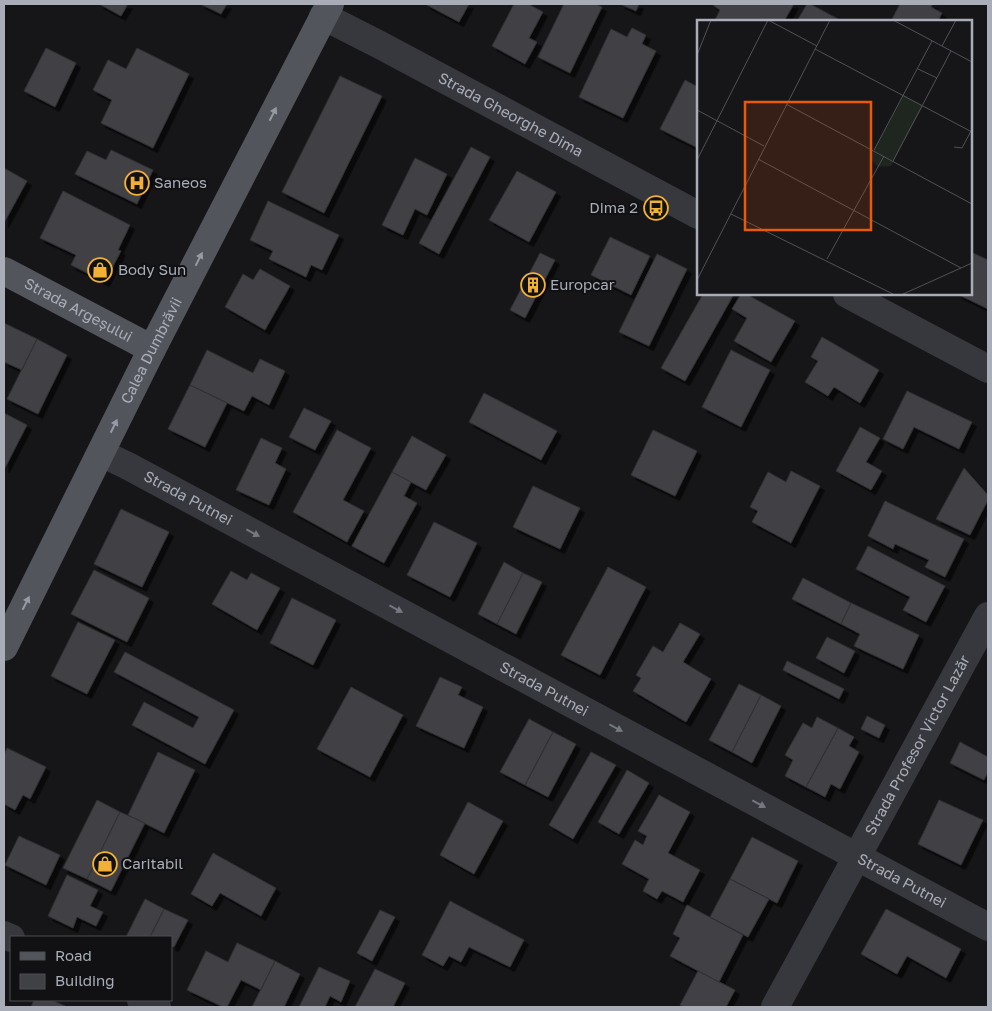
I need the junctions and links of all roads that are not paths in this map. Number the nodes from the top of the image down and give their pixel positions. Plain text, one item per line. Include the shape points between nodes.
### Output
1 (327, 10) edge
2 (697, 214) edge
3 (4, 270) edge
4 (849, 295) edge
5 (152, 349) junction
6 (988, 369) edge
7 (101, 453) junction
8 (988, 616) edge
9 (4, 646) edge
10 (857, 857) junction
11 (988, 927) edge
12 (144, 1001) edge
13 (157, 1007) edge
14 (775, 1007) edge

1 - 2 street, Strada Gheorghe Dima via 389,50
5 -> 1 main road, Calea Dumbrăvii
3 - 5 main road, Strada Argeșului
4 - 6 street
7 -> 5 main road, Calea Dumbrăvii
9 -> 7 main road, Calea Dumbrăvii
7 -> 10 street, Strada Putnei
8 - 10 street, Strada Profesor Victor Lazăr
10 - 11 street, Strada Putnei
10 - 14 street, Strada Profesor Victor Lazăr
12 - 13 street

